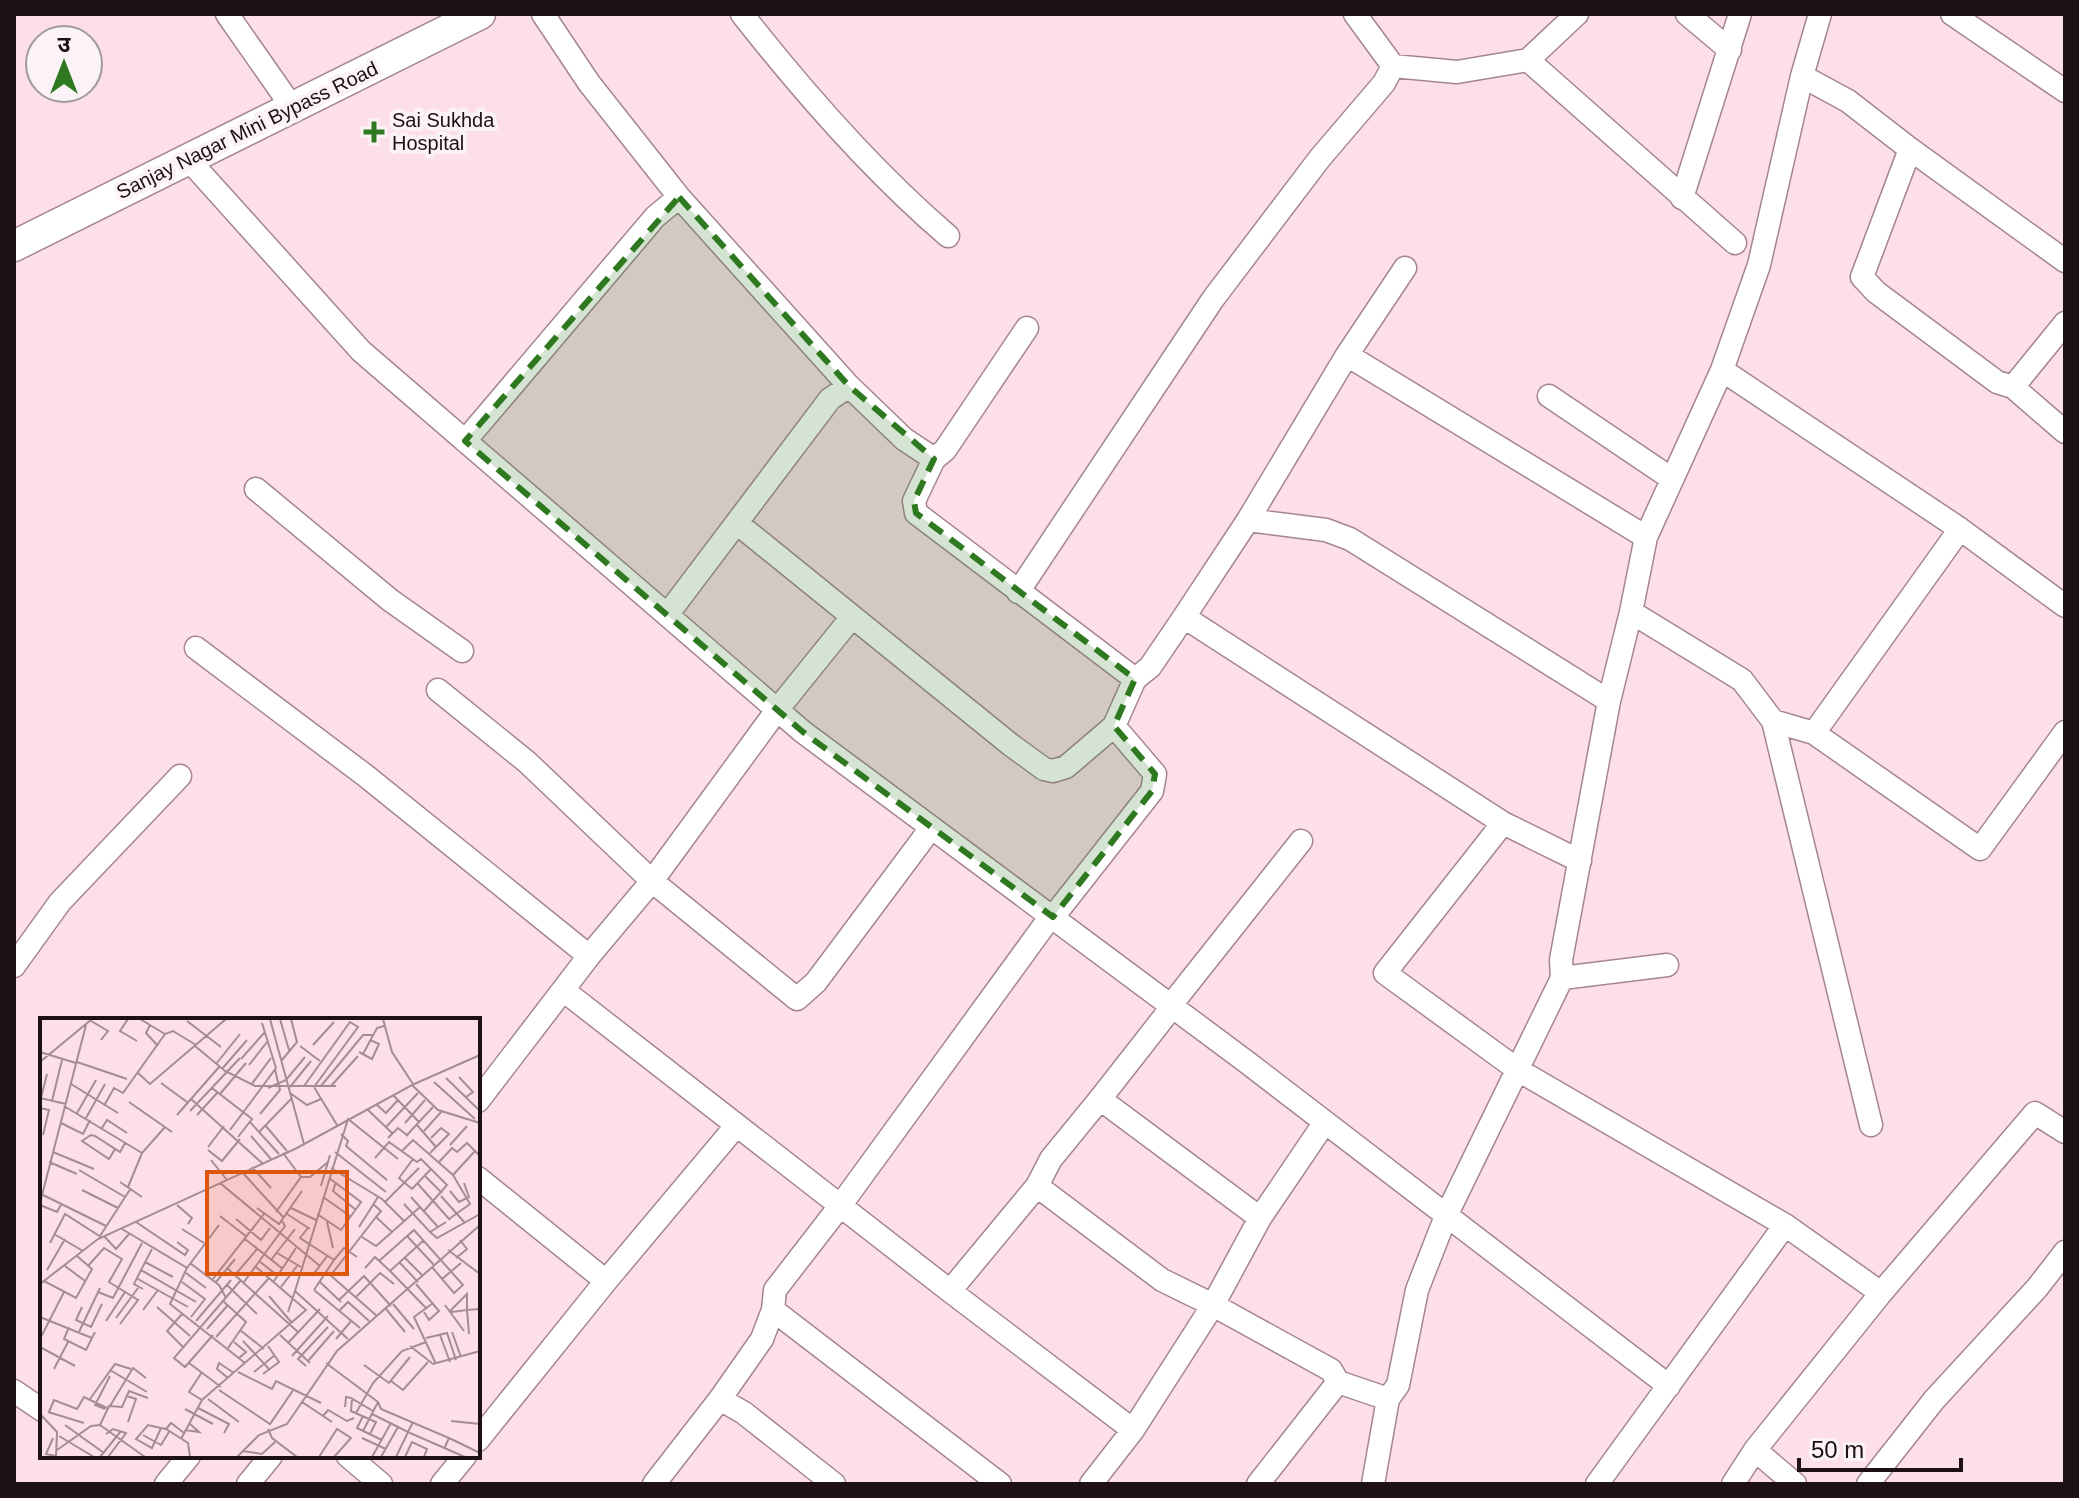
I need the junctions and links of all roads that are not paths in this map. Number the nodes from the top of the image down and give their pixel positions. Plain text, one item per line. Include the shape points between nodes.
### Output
1 (227, 14) edge
2 (480, 14) edge
3 (543, 14) edge
4 (742, 14) edge
5 (1355, 14) edge
6 (1577, 14) edge
7 (1687, 14) edge
8 (1740, 14) edge
9 (1820, 14) edge
10 (1952, 14) edge
11 (1730, 50) junction
12 (1528, 60) junction
13 (1393, 66) junction
14 (1802, 76) junction
15 (2065, 91) edge
16 (292, 107) junction
17 (1910, 149) junction
18 (188, 159) junction
19 (679, 197) junction
20 (1682, 198) junction
21 (948, 236) dead end
22 (1735, 243) dead end
23 (14, 246) edge
24 (2065, 261) edge
25 (1405, 268) dead end
26 (2065, 323) edge
27 (1027, 328) dead end
28 (1347, 355) junction
29 (1722, 370) junction
30 (849, 386) junction
31 (2013, 387) junction
32 (1549, 396) dead end
33 (2065, 432) edge
34 (465, 441) junction
35 (934, 459) junction
36 (1672, 479) junction
37 (256, 489) dead end
38 (1248, 520) junction
39 (738, 524) junction
40 (1960, 529) junction
41 (1646, 537) junction
42 (1018, 592) junction
43 (2065, 606) edge
44 (1631, 612) junction
45 (667, 615) junction
46 (852, 617) junction
47 (1184, 617) junction
48 (196, 648) dead end
49 (462, 651) dead end
50 (1135, 679) junction
51 (438, 690) dead end
52 (1609, 701) junction
53 (777, 710) junction
54 (1773, 721) junction
55 (1114, 726) junction
56 (2065, 732) edge
57 (1814, 733) junction
58 (180, 776) dead end
59 (1503, 823) junction
60 (931, 828) junction
61 (1301, 841) dead end
62 (1580, 861) junction
63 (652, 881) junction
64 (1051, 916) junction
65 (589, 956) junction
66 (1667, 965) dead end
67 (14, 966) edge
68 (1562, 978) junction
69 (563, 990) junction
70 (1171, 1005) junction
71 (1518, 1070) junction
72 (480, 1098) edge
73 (1100, 1099) junction
74 (1325, 1122) junction
75 (1871, 1125) dead end
76 (736, 1126) junction
77 (2065, 1132) edge
78 (480, 1180) edge
79 (1037, 1186) junction
80 (840, 1206) junction
81 (1446, 1216) junction
82 (1260, 1218) junction
83 (1785, 1225) junction
84 (2065, 1252) edge
85 (606, 1281) junction
86 (950, 1291) junction
87 (1881, 1293) junction
88 (1213, 1305) junction
89 (773, 1310) junction
90 (1338, 1382) junction
91 (1669, 1386) junction
92 (14, 1391) edge
93 (720, 1399) junction
94 (1388, 1399) junction
95 (40, 1409) edge
96 (1133, 1430) junction
97 (480, 1438) edge
98 (1755, 1450) junction
99 (187, 1458) edge
100 (269, 1458) edge
101 (350, 1458) edge
102 (463, 1458) edge
103 (166, 1484) edge
104 (248, 1484) edge
105 (381, 1484) edge
106 (442, 1484) edge
107 (654, 1484) edge
108 (834, 1484) edge
109 (1000, 1484) edge
110 (1091, 1484) edge
111 (1258, 1484) edge
112 (1373, 1484) edge
113 (1597, 1484) edge
114 (1733, 1484) edge
115 (1795, 1484) edge
116 (1868, 1484) edge

1 - 16 street
2 - 16 street, Sanjay Nagar Mini Bypass Road
3 - 19 street via 589,83
4 - 21 street via 840,132
5 - 13 street
6 - 12 street
7 - 11 street
8 - 11 street
9 - 14 street
10 - 15 street
11 - 20 street
12 - 13 street via 1457,72
12 - 20 street
13 - 42 street via 1213,299
14 - 17 street via 1848,101
14 - 29 street via 1759,265
16 - 18 street, Sanjay Nagar Mini Bypass Road
17 - 24 street
17 - 31 street via 1862,277 1997,382
18 - 23 street, Sanjay Nagar Mini Bypass Road
18 - 34 street via 361,351
19 - 30 street
19 - 34 street via 655,217
20 - 22 street
25 - 28 street
26 - 31 street
27 - 35 street
28 - 38 street
28 - 41 street
29 - 36 street
29 - 40 street
30 - 35 street via 904,439
30 - 39 street via 830,399
31 - 33 street
32 - 36 street
34 - 45 street
35 - 42 street via 914,501 916,513
36 - 41 street
37 - 49 street via 390,600
38 - 47 street
38 - 52 street via 1326,530 1350,539
39 - 45 street
39 - 46 street
40 - 43 street
40 - 57 street
41 - 44 street
42 - 50 street
44 - 52 street
44 - 54 street via 1742,680
45 - 53 street
46 - 53 street
46 - 55 street via 1044,769 1066,767
47 - 50 street via 1150,667
47 - 59 street
48 - 65 street via 366,776
50 - 55 street
51 - 63 street via 527,762
52 - 62 street
53 - 60 street
53 - 63 street
54 - 57 street
54 - 75 street
55 - 64 street via 1155,774 1152,791
56 - 57 street via 1980,849
58 - 67 street via 60,902
59 - 62 street
59 - 71 street via 1385,973
60 - 63 street via 816,982 797,999
60 - 64 street
61 - 70 street
62 - 68 street
63 - 65 street
64 - 70 street
64 - 80 street
65 - 69 street
66 - 68 street
68 - 71 street
69 - 72 street
69 - 76 street
70 - 73 street
70 - 74 street
71 - 81 street
71 - 83 street
73 - 79 street via 1051,1159
73 - 82 street
74 - 81 street
74 - 82 street
76 - 80 street
76 - 85 street
77 - 87 street via 2035,1113
78 - 85 street
79 - 86 street
79 - 88 street via 1162,1280
80 - 86 street
80 - 89 street via 775,1290
81 - 91 street
81 - 94 street via 1417,1290 1398,1385
82 - 88 street
83 - 87 street
83 - 91 street
84 - 116 street via 1934,1400
85 - 97 street
86 - 96 street
87 - 98 street
88 - 90 street via 1331,1370
88 - 96 street
89 - 93 street via 762,1339
89 - 109 street
90 - 94 street
90 - 111 street
91 - 113 street
92 - 95 street
93 - 107 street
93 - 108 street
94 - 112 street
96 - 110 street
98 - 114 street
98 - 115 street
99 - 103 street
100 - 104 street
101 - 105 street
102 - 106 street

